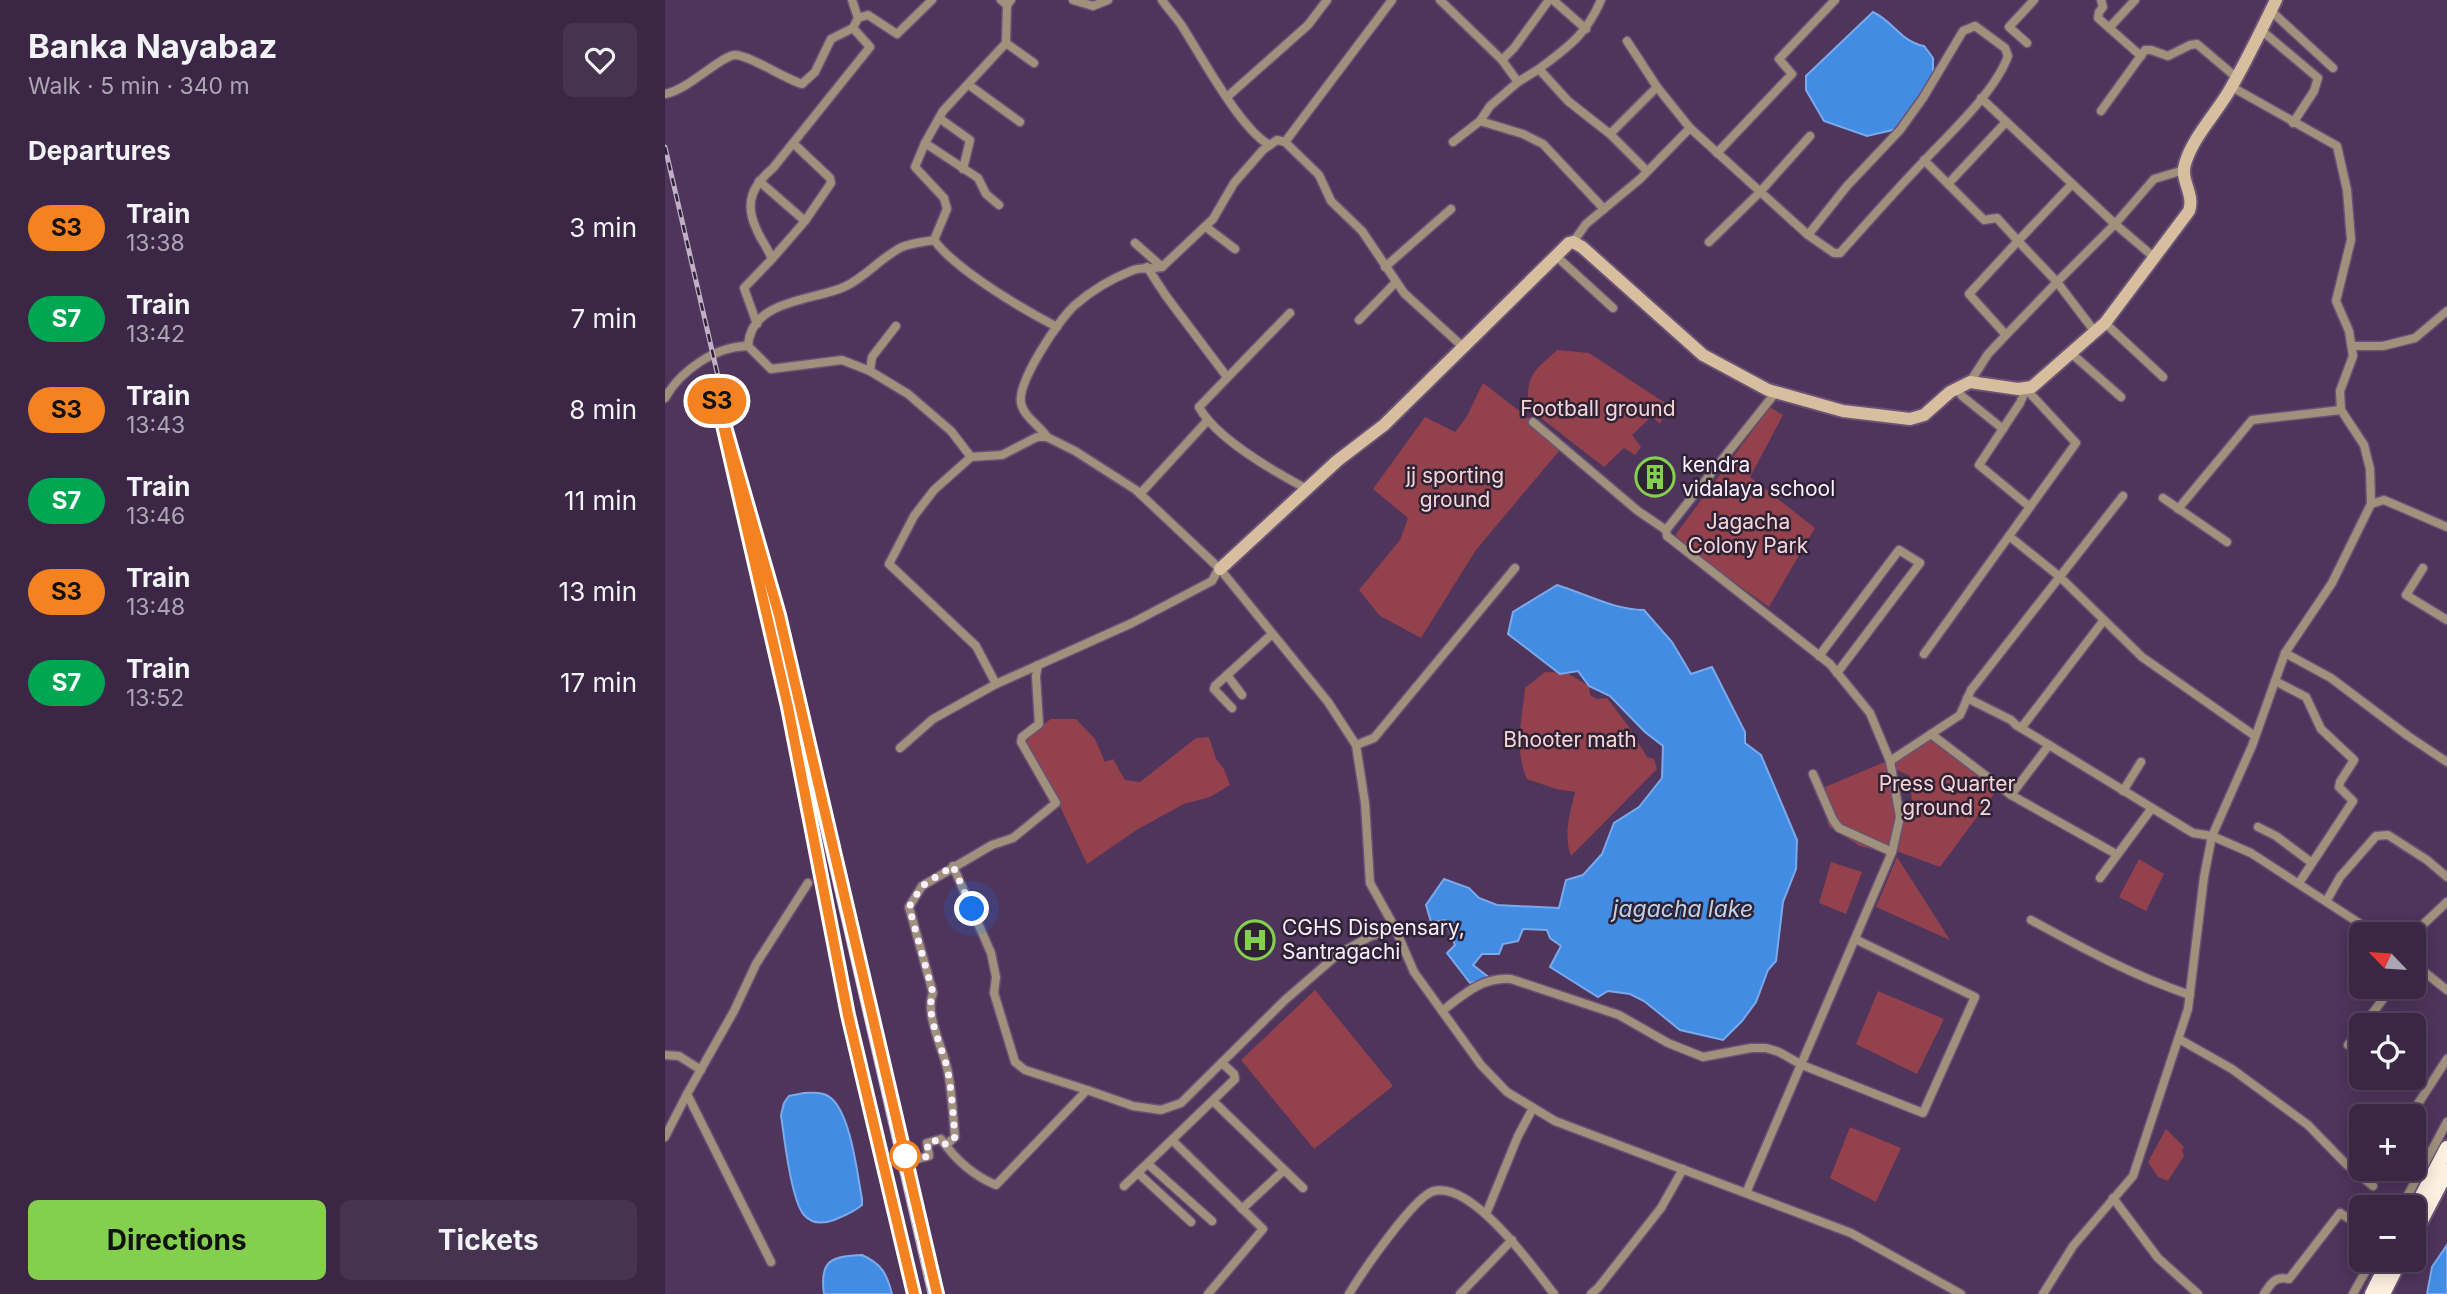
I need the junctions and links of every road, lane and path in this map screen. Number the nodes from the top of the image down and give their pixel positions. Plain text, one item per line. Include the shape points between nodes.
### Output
1 (852, 0) edge
2 (932, 0) edge
3 (1073, 0) edge
4 (1108, 0) edge
5 (1163, 0) edge
6 (1327, 0) edge
7 (1392, 0) edge
8 (1440, 0) edge
9 (1551, 0) edge
10 (1601, 0) edge
11 (1835, 0) edge
12 (2034, 0) edge
13 (2101, 0) edge
14 (2135, 0) edge
15 (1006, 2) edge
16 (2273, 6) edge
17 (858, 18) junction
18 (2109, 28) junction
19 (853, 29) junction
20 (1585, 29) junction
21 (2261, 30) junction
22 (1627, 41) dead end
23 (1006, 43) junction
24 (2027, 43) dead end
25 (2141, 56) junction
26 (1502, 60) junction
27 (1034, 62) dead end
28 (2333, 68) dead end
29 (1539, 69) junction
30 (1518, 82) junction
31 (2234, 82) junction
32 (969, 85) junction
33 (1657, 87) junction
34 (665, 94) edge
35 (1227, 97) junction
36 (1981, 98) junction
37 (2101, 111) dead end
38 (939, 118) junction
39 (1480, 121) junction
40 (1020, 122) dead end
41 (2006, 122) junction
42 (2293, 123) junction
43 (1690, 128) junction
44 (1609, 135) junction
45 (1810, 136) dead end
46 (1285, 142) junction
47 (1453, 142) dead end
48 (793, 143) junction
49 (925, 143) junction
50 (1268, 144) junction
51 (1717, 153) junction
52 (1924, 160) junction
53 (963, 169) junction
54 (2184, 170) junction
55 (1647, 171) junction
56 (759, 181) junction
57 (1948, 184) junction
58 (2071, 184) junction
59 (1760, 192) junction
60 (999, 205) dead end
61 (1451, 209) dead end
62 (1604, 209) junction
63 (805, 220) junction
64 (2115, 224) junction
65 (1206, 226) junction
66 (1808, 234) junction
67 (934, 240) junction
68 (2018, 241) junction
69 (1573, 242) junction
70 (1709, 242) dead end
71 (1135, 243) dead end
72 (1235, 249) dead end
73 (1556, 255) junction
74 (2155, 258) junction
75 (772, 259) junction
76 (1147, 267) junction
77 (1385, 267) junction
78 (1162, 268) junction
79 (1396, 282) junction
80 (2057, 282) junction
81 (1612, 309) dead end
82 (2447, 312) edge
83 (1290, 313) dead end
84 (1359, 320) dead end
85 (757, 324) junction
86 (896, 327) dead end
87 (1057, 327) junction
88 (2100, 327) junction
89 (2006, 335) junction
90 (748, 346) junction
91 (2352, 346) junction
92 (1463, 347) junction
93 (2072, 354) junction
94 (870, 370) junction
95 (1227, 377) junction
96 (2163, 377) dead end
97 (1970, 382) junction
98 (1957, 388) junction
99 (2026, 389) junction
100 (667, 391) edge
101 (1776, 392) junction
102 (2121, 397) dead end
103 (2341, 410) junction
104 (1207, 420) junction
105 (1533, 422) dead end
106 (2003, 429) junction
107 (1047, 437) junction
108 (971, 457) junction
109 (1307, 489) junction
110 (1140, 495) junction
111 (2123, 496) dead end
112 (2163, 498) dead end
113 (2371, 504) junction
114 (2030, 507) junction
115 (2178, 509) junction
116 (2447, 527) edge
117 (1666, 530) junction
118 (2009, 536) junction
119 (2227, 542) dead end
120 (1515, 568) dead end
121 (2423, 568) dead end
122 (1219, 569) junction
123 (2060, 577) junction
124 (2104, 620) junction
125 (2447, 620) edge
126 (1272, 634) junction
127 (2285, 653) junction
128 (1924, 654) dead end
129 (1819, 656) junction
130 (1038, 665) junction
131 (1837, 673) junction
132 (1227, 675) junction
133 (2275, 681) junction
134 (996, 684) junction
135 (1242, 695) dead end
136 (1967, 698) junction
137 (1232, 708) dead end
138 (2022, 727) junction
139 (1931, 734) junction
140 (2255, 736) junction
141 (1356, 745) junction
142 (2049, 745) junction
143 (899, 748) dead end
144 (1890, 761) junction
145 (2141, 762) dead end
146 (2447, 762) edge
147 (1813, 775) dead end
148 (2123, 791) junction
149 (2011, 795) junction
150 (2152, 808) junction
151 (2258, 827) dead end
152 (2212, 836) junction
153 (1892, 852) junction
154 (2116, 854) junction
155 (2312, 863) junction
156 (953, 866) junction
157 (2447, 877) edge
158 (2100, 878) dead end
159 (809, 883) dead end
160 (2299, 883) junction
161 (2327, 901) junction
162 (2447, 902) edge
163 (2031, 920) dead end
164 (2358, 922) edge
165 (2426, 922) edge
166 (1395, 928) junction
167 (1854, 939) junction
168 (2426, 973) edge
169 (2447, 990) edge
170 (2190, 995) junction
171 (1442, 1011) junction
172 (2179, 1039) junction
173 (665, 1055) edge
174 (2447, 1059) edge
175 (1222, 1063) junction
176 (1801, 1065) junction
177 (701, 1070) junction
178 (1087, 1090) junction
179 (687, 1094) junction
180 (1213, 1101) junction
181 (2418, 1104) edge
182 (1533, 1108) junction
183 (2447, 1122) edge
184 (665, 1137) edge
185 (1172, 1140) junction
186 (946, 1145) junction
187 (2447, 1148) edge
188 (915, 1154) dead end
189 (1148, 1164) junction
190 (2349, 1165) edge
191 (1683, 1169) junction
192 (1284, 1170) junction
193 (2447, 1171) edge
194 (1138, 1173) junction
195 (2370, 1181) edge
196 (2373, 1185) dead end
197 (1125, 1186) dead end
198 (1303, 1188) dead end
199 (1746, 1193) junction
200 (2408, 1195) edge
201 (2422, 1195) edge
202 (2113, 1198) junction
203 (1242, 1209) junction
204 (2426, 1211) edge
205 (1486, 1214) junction
206 (2349, 1219) edge
207 (1212, 1221) dead end
208 (1191, 1222) dead end
209 (1512, 1240) junction
210 (771, 1262) dead end
211 (2365, 1272) edge
212 (2383, 1272) edge
213 (2394, 1272) edge
214 (1208, 1294) edge
215 (1349, 1294) edge
216 (1460, 1294) edge
217 (1553, 1294) edge
218 (1591, 1294) edge
219 (1961, 1294) edge
220 (2043, 1294) edge
221 (2198, 1294) edge
222 (2264, 1294) edge
223 (2353, 1294) edge
224 (2372, 1294) edge
225 (2383, 1294) edge

1 - 17 street
2 - 17 street via 897,34 868,15
3 - 4 street via 1093,6
5 - 35 street
6 - 35 street via 1308,25
7 - 46 street
8 - 26 street
9 - 20 street
9 - 26 street
10 - 20 street
11 - 51 street via 1779,59 1792,74
12 - 24 street via 2009,27
13 - 18 street via 2098,18
14 - 18 street
15 - 23 street
16 - 21 main road
16 - 28 street
17 - 19 street
18 - 25 street
19 - 34 street via 831,40 815,72 802,84 739,55
19 - 48 street via 870,47
20 - 29 street
21 - 31 main road
21 - 42 street via 2318,78
22 - 33 street
23 - 27 street
23 - 32 street
25 - 31 street via 2151,50 2168,56 2197,44
25 - 37 street
26 - 30 street
29 - 30 street
29 - 44 street
30 - 39 street
31 - 42 street
31 - 54 main road
32 - 38 street
32 - 40 street
33 - 43 street
33 - 44 street
35 - 50 street via 1258,139
36 - 41 street
36 - 52 street
36 - 66 street via 2008,56 2005,48 1975,26 1963,31 1900,130
38 - 49 street
38 - 53 street via 970,140
39 - 47 street
39 - 62 street via 1543,144
41 - 57 street
41 - 58 street
42 - 91 street via 2337,146 2351,240 2336,301
43 - 51 street
43 - 55 street
44 - 55 street
45 - 59 street
46 - 50 street
46 - 77 street via 1318,176 1331,201 1362,231
48 - 56 street
48 - 63 street via 831,183
49 - 53 street
49 - 67 street via 915,167 944,198 947,209
50 - 65 street via 1234,183
51 - 59 street
52 - 57 street
52 - 66 street via 1840,253
53 - 60 street via 978,178 986,194
54 - 64 street via 2154,179
54 - 74 main road via 2191,204
55 - 62 street
56 - 63 street
56 - 75 street via 752,196 752,212
57 - 68 street via 1984,220 1997,218
58 - 64 street
58 - 68 street
59 - 66 street
59 - 70 street
61 - 77 street
62 - 69 street via 1585,224
63 - 75 street
64 - 74 street
64 - 80 street
65 - 72 street
65 - 78 street
67 - 85 street via 904,246 844,287 786,302
67 - 87 street via 973,274
68 - 80 street
68 - 89 street via 1969,294
69 - 73 main road
69 - 101 main road via 1703,355
71 - 78 street
73 - 81 street
73 - 92 main road
74 - 88 main road
75 - 85 street via 744,288
76 - 78 street
76 - 87 street via 1091,292
76 - 95 street
77 - 79 street
79 - 84 street
79 - 92 street
80 - 88 street
80 - 89 street
82 - 91 street via 2415,338 2383,346
83 - 95 street
85 - 90 street
86 - 94 street via 872,357
87 - 107 street via 1032,366 1020,399 1021,407
88 - 93 main road
88 - 96 street
89 - 97 street
90 - 94 street via 771,369 842,360
90 - 100 street via 707,357
91 - 103 street via 2353,356 2340,391
92 - 109 main road via 1384,425
93 - 99 main road
93 - 102 street
94 - 108 street via 908,394 951,431
95 - 104 street via 1199,407
97 - 98 main road
97 - 99 main road
98 - 101 main road via 1917,419 1843,411
98 - 106 street
99 - 106 street
99 - 114 street via 2076,443
101 - 117 street
103 - 113 street via 2364,445
103 - 115 street via 2252,420
104 - 109 street via 1278,474
104 - 110 street
105 - 117 street
106 - 114 street via 1979,465
107 - 108 street via 1037,437 1002,455
107 - 110 street
108 - 134 street via 934,490 914,516 889,564 975,646
109 - 122 main road
110 - 122 street
111 - 123 street
112 - 115 street
113 - 116 street via 2384,500
113 - 127 street via 2332,583
114 - 118 street
115 - 119 street
117 - 129 street via 1667,536
118 - 123 street
118 - 128 street
120 - 141 street via 1374,738
121 - 125 street via 2406,595
122 - 126 street
122 - 130 street via 1212,581
123 - 124 street
123 - 136 street
124 - 138 street
124 - 140 street via 2142,657
126 - 132 street
126 - 141 street via 1328,702
127 - 133 street
127 - 146 street via 2331,678
129 - 131 street
129 - 131 street via 1899,550 1920,563
130 - 134 street
130 - 156 street via 1039,724 1021,743 1056,803 1013,838
131 - 144 street via 1870,713
132 - 135 street
132 - 137 street via 1214,689
133 - 140 street
133 - 155 street via 2307,697 2321,729 2354,760 2339,787 2353,801
134 - 143 street via 933,719
136 - 138 street
136 - 139 street via 1960,715
138 - 142 street
139 - 144 street
139 - 149 street
140 - 152 street
141 - 166 street via 1370,883
142 - 148 street
142 - 149 street
144 - 153 street via 1900,817
145 - 148 street
147 - 153 street via 1839,828
148 - 150 street
149 - 154 street
150 - 152 street via 2193,833
150 - 154 street
151 - 155 street
152 - 160 street via 2251,853
152 - 170 street
153 - 167 street
154 - 158 street
155 - 160 street
156 - 178 street via 991,953 994,993 1015,1062 1025,1070
156 - 186 street via 922,886 909,907 948,1070 955,1137
157 - 161 street via 2388,835 2376,836 2340,877
159 - 177 street via 756,964
160 - 161 street
161 - 164 street
162 - 165 street
163 - 170 street
166 - 171 street via 1413,972
166 - 175 street via 1337,955
167 - 176 street
167 - 176 street via 1975,996 1923,1113
168 - 169 street
170 - 172 street
171 - 176 street via 1468,990 1495,978 1511,979 1619,1016 1703,1057 1766,1048
171 - 182 street via 1481,1065 1507,1092
172 - 190 street via 2232,1069 2308,1125
172 - 202 street via 2133,1176
173 - 177 street via 679,1056
174 - 181 street
175 - 178 street via 1181,1104 1161,1110
175 - 180 street via 1235,1079
176 - 199 street
177 - 179 street
178 - 186 street via 996,1185 979,1178
179 - 184 street
179 - 210 street
180 - 185 street
180 - 192 street
182 - 191 street via 1555,1121
182 - 205 street
183 - 200 street
185 - 189 street
185 - 203 street
186 - 188 street via 941,1139 927,1143 929,1156 916,1159
187 - 201 highway
189 - 194 street
189 - 207 street
191 - 199 street
191 - 218 street via 1661,1208
192 - 198 street
192 - 203 street
193 - 204 highway
194 - 197 street
194 - 208 street
195 - 196 street
199 - 219 street via 1851,1233
202 - 220 street via 2073,1246
202 - 221 street via 2158,1258
203 - 214 street via 1263,1229
205 - 209 street
205 - 215 street via 1447,1191 1427,1194 1405,1216
206 - 222 street via 2340,1213 2289,1279 2274,1280
209 - 216 street
209 - 217 street
211 - 223 street
212 - 224 highway
213 - 225 highway

